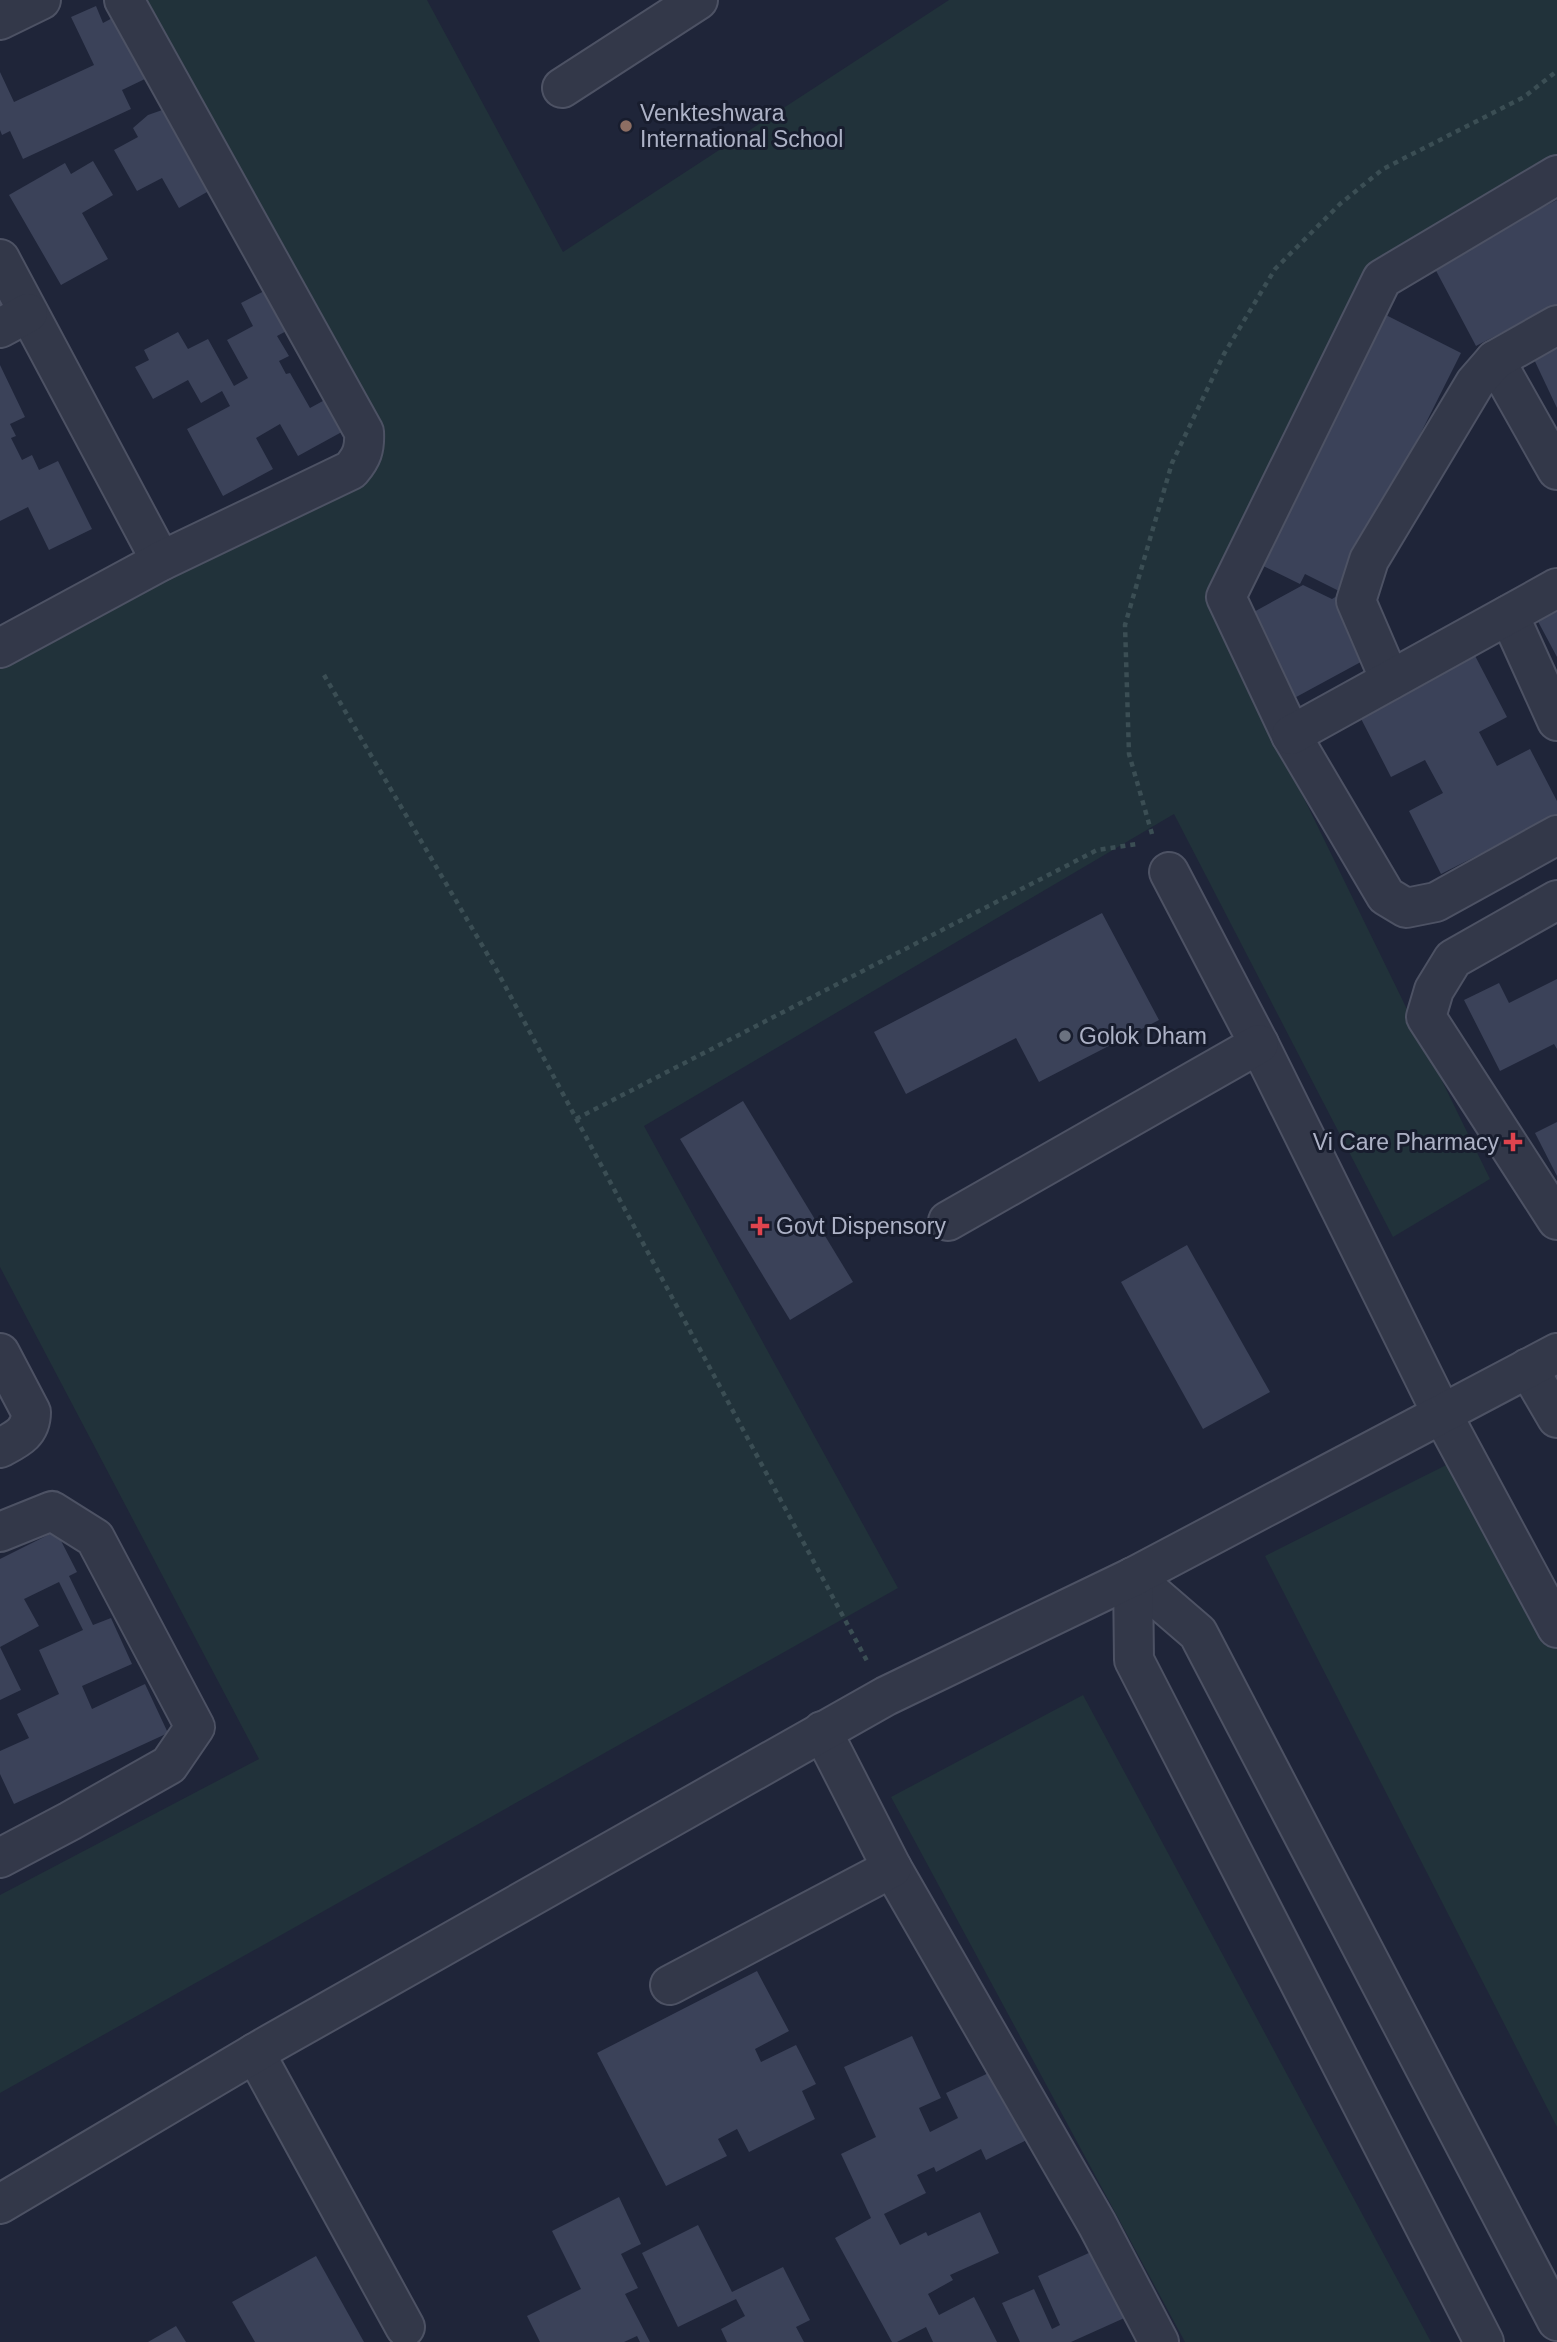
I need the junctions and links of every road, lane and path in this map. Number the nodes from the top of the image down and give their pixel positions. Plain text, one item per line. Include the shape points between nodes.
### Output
1 (41, 0) edge
2 (124, 0) edge
3 (698, 0) edge
4 (0, 20) edge
5 (1557, 71) edge
6 (562, 88) dead end
7 (1557, 175) edge
8 (0, 259) edge
9 (14, 321) edge
10 (1557, 325) edge
11 (1495, 360) junction
12 (1557, 470) edge
13 (161, 561) junction
14 (1557, 588) edge
15 (1509, 615) junction
16 (0, 648) edge
17 (324, 675) dead end
18 (1390, 680) junction
19 (1557, 721) edge
20 (1291, 735) junction
21 (1557, 835) edge
22 (1161, 857) junction
23 (1557, 900) edge
24 (1259, 1044) junction
25 (576, 1119) junction
26 (1557, 1220) edge
27 (948, 1221) dead end
28 (0, 1353) edge
29 (1543, 1361) edge
30 (1441, 1414) junction
31 (1557, 1418) edge
32 (0, 1448) edge
33 (0, 1532) edge
34 (1133, 1577) junction
35 (1557, 1628) edge
36 (886, 1696) junction
37 (822, 1731) junction
38 (0, 1858) edge
39 (892, 1868) junction
40 (670, 1985) dead end
41 (255, 2053) junction
42 (0, 2204) edge
43 (1557, 2321) edge
44 (405, 2327) dead end
45 (1160, 2342) edge
46 (1484, 2342) edge

1 - 4 street
2 - 13 street via 364,432 365,445 351,470
3 - 6 street
5 - 22 path via 1524,97 1383,169 1340,204 1275,269 1224,354 1172,463 1125,625 1129,754
7 - 20 street via 1382,279 1226,597
8 - 9 street
9 - 13 street
10 - 11 street
11 - 12 street
11 - 18 street via 1475,383 1369,560 1356,601
13 - 16 street
14 - 15 street
15 - 18 street
15 - 19 street
17 - 25 path via 496,969
18 - 20 street
20 - 21 street via 1385,896 1406,908 1436,902
22 - 24 street
22 - 25 path via 1097,850
23 - 26 street via 1453,959 1434,990 1426,1017
24 - 27 street
24 - 30 street
25 - 36 path
28 - 32 street via 31,1412 22,1437
29 - 30 street
29 - 31 street
30 - 34 street
30 - 35 street
33 - 38 street via 52,1511 95,1538 195,1727 169,1765
34 - 36 street
34 - 43 street via 1198,1633
34 - 46 street via 1134,1660
36 - 37 street
37 - 39 street
37 - 41 street
39 - 40 street
39 - 45 street
41 - 42 street
41 - 44 street

